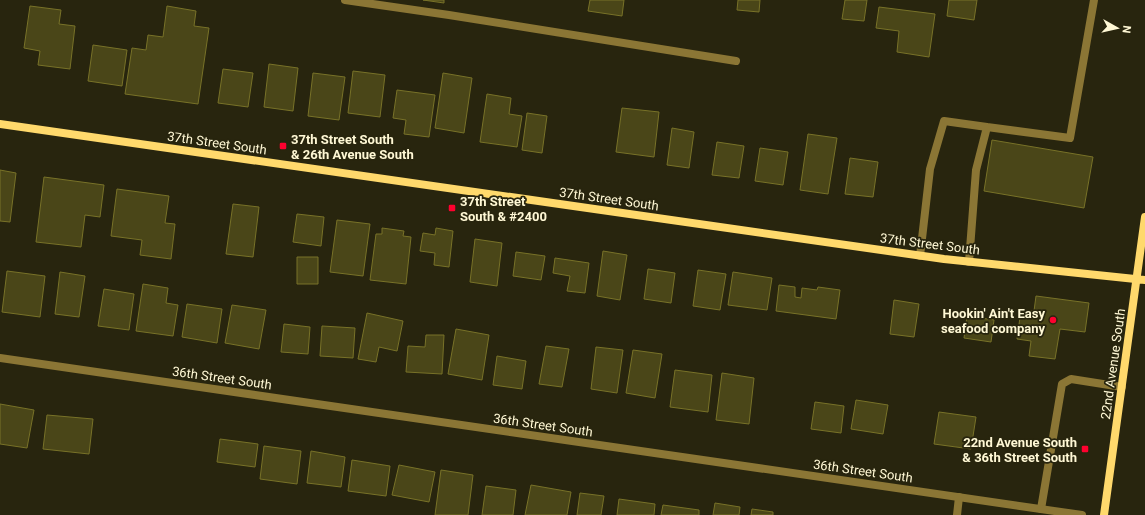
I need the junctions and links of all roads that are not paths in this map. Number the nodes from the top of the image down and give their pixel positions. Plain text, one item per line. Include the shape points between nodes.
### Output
1 (345, 0) edge
2 (1094, 0) edge
3 (736, 61) dead end
4 (0, 124) edge
5 (987, 127) junction
6 (1145, 216) edge
7 (920, 256) junction
8 (969, 262) junction
9 (1141, 279) edge
10 (0, 358) edge
11 (1122, 387) junction
12 (959, 497) junction
13 (1041, 509) junction
14 (957, 515) edge
15 (1082, 515) edge
16 (1104, 515) edge

1 - 3 street
2 - 5 street via 1070,138
4 - 7 street, 37th Street South
5 - 7 street via 944,121 930,169
5 - 8 street via 976,170
6 - 9 street, 22nd Avenue South
7 - 8 street, 37th Street South
8 - 9 street, 37th Street South
9 - 11 street, 22nd Avenue South
10 - 12 street, 36th Street South
11 - 13 street via 1071,379 1062,384
11 - 16 street, 22nd Avenue South
12 - 13 street, 36th Street South
12 - 14 street
13 - 15 street, 36th Street South

